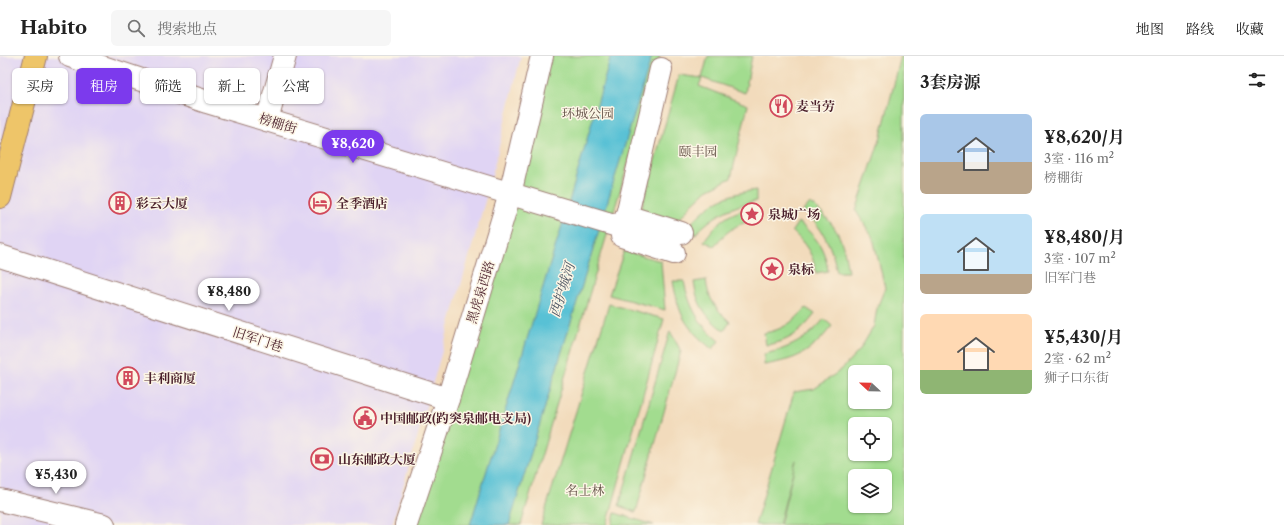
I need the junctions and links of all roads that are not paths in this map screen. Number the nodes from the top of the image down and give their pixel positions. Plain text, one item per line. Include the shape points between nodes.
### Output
1 (36, 56) edge
2 (70, 56) edge
3 (285, 56) edge
4 (542, 56) edge
5 (661, 68) dead end
6 (267, 120) junction
7 (510, 194) junction
8 (0, 197) edge
9 (625, 222) junction
10 (678, 243) dead end
11 (0, 256) edge
12 (448, 399) junction
13 (0, 500) edge
14 (104, 525) edge
15 (406, 525) edge

1 - 8 main road
2 - 6 street, 榜棚街
3 - 6 street
4 - 7 street, 黑虎泉西路
5 - 9 street
6 - 7 street, 榜棚街
7 - 9 street, 榜棚街
7 - 12 street, 黑虎泉西路
9 - 10 street via 622,236 665,249
11 - 12 street, 旧军门巷
12 - 15 street, 黑虎泉西路
13 - 14 street

